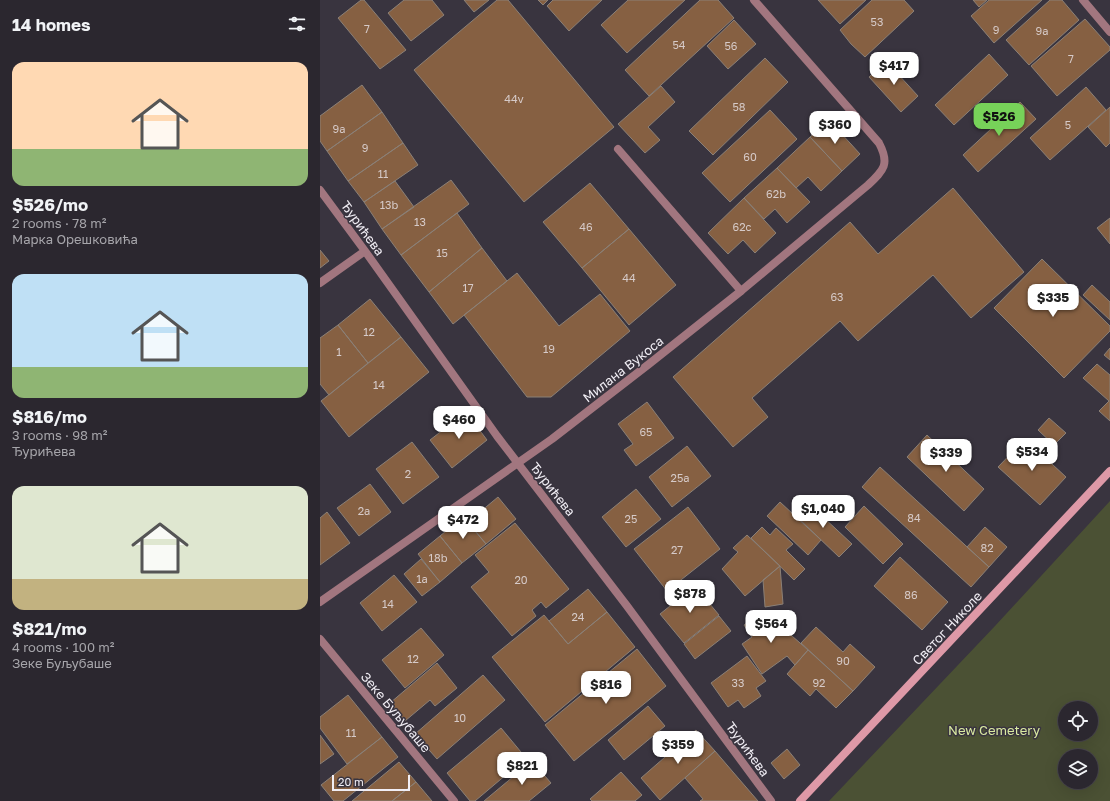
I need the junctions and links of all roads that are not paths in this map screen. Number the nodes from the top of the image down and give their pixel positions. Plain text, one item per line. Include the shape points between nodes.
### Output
1 (754, 0) edge
2 (1083, 0) edge
3 (1110, 32) edge
4 (618, 149) dead end
5 (320, 190) edge
6 (365, 251) junction
7 (320, 283) edge
8 (741, 291) junction
9 (518, 463) junction
10 (1110, 471) edge
11 (320, 602) edge
12 (320, 639) edge
13 (454, 801) edge
14 (771, 801) edge
15 (800, 801) edge

1 - 8 street, Милана Вукоса via 879,143 884,153 884,163 881,173 868,185
2 - 3 street
4 - 8 street
5 - 6 street, Ђурићева
6 - 7 street
6 - 9 street, Ђурићева
8 - 9 street, Милана Вукоса
9 - 11 street, Милана Вукоса
9 - 14 street, Ђурићева
10 - 15 street, Светог Николе
12 - 13 street, Зеке Буљубаше

